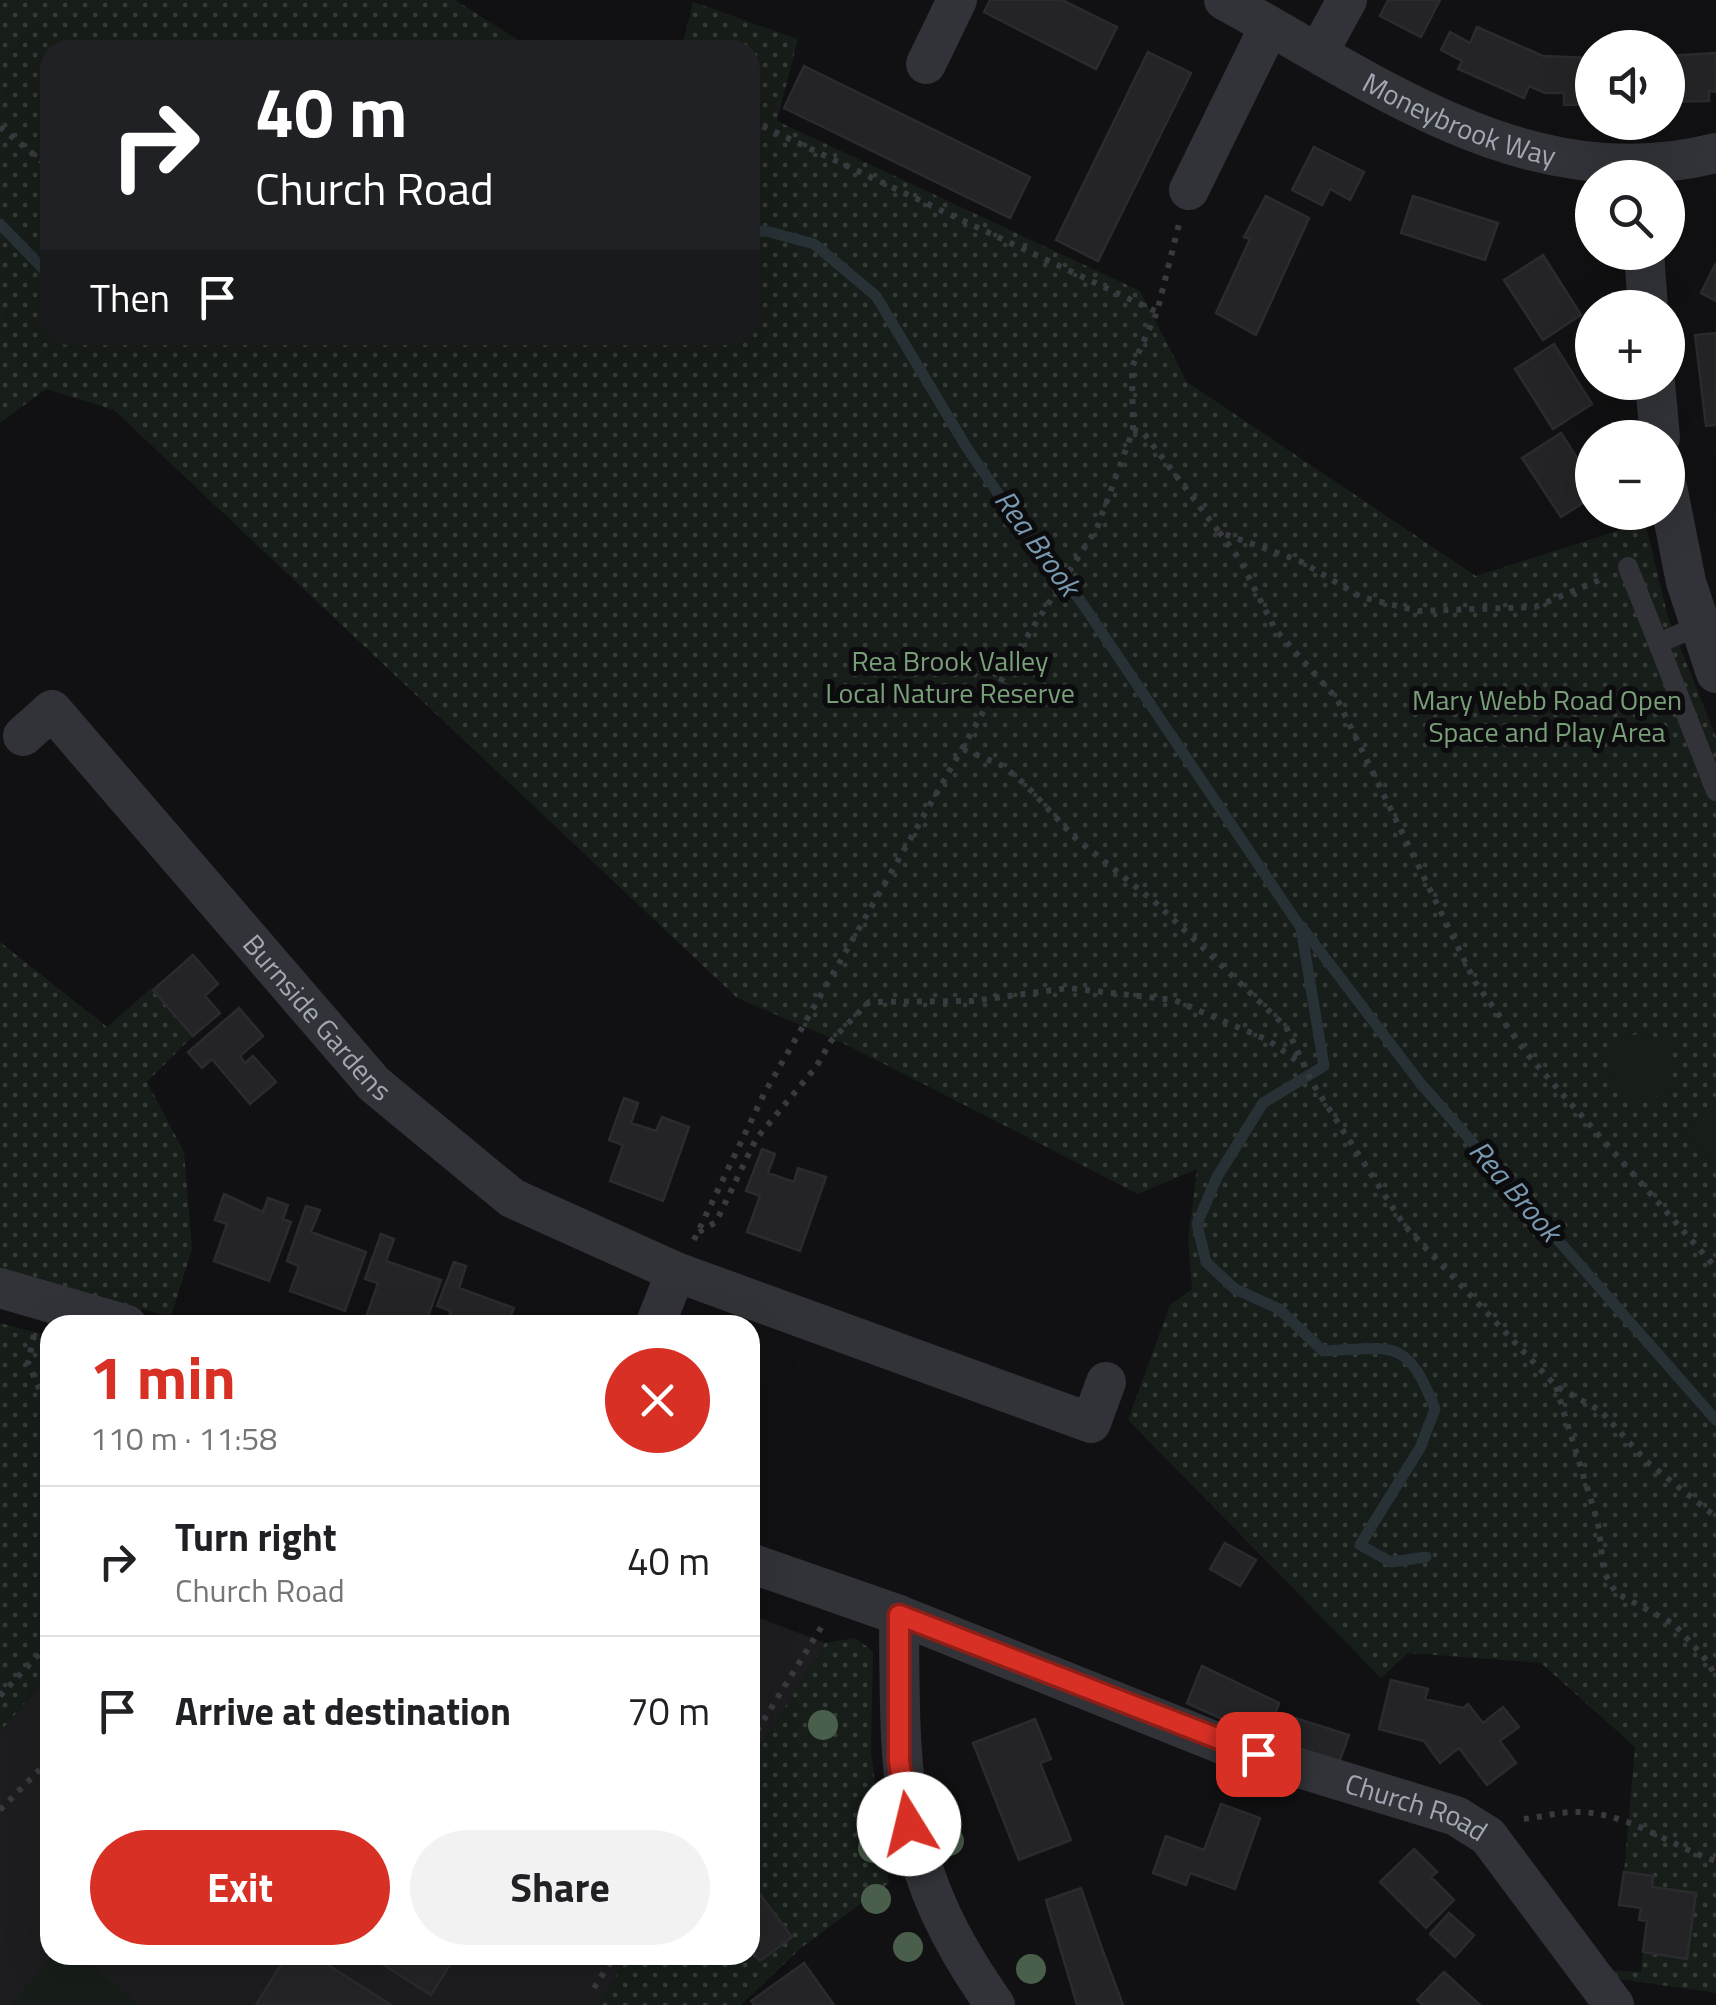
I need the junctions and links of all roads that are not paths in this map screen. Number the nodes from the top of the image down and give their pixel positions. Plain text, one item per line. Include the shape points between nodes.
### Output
1 (957, 0) edge
2 (1347, 0) edge
3 (1228, 1) edge
4 (1270, 27) junction
5 (1318, 52) junction
6 (926, 64) dead end
7 (1716, 153) edge
8 (1684, 160) edge
9 (1575, 162) edge
10 (1189, 190) road end
11 (1683, 530) edge
12 (1628, 567) road end
13 (1701, 577) edge
14 (1699, 626) junction
15 (1658, 643) junction
16 (1716, 673) edge
17 (23, 736) dead end
18 (1716, 791) edge
19 (676, 1272) junction
20 (0, 1288) edge
21 (93, 1315) edge
22 (659, 1315) edge
23 (1106, 1382) dead end
24 (760, 1566) edge
25 (899, 1615) junction
26 (994, 2005) edge
27 (1614, 2005) edge

1 - 6 street
2 - 5 street
3 - 4 street, Moneybrook Way
4 - 5 street, Moneybrook Way
4 - 10 street
5 - 9 street, Moneybrook Way via 1407,104 1498,143
7 - 8 street, Moneybrook Way
11 - 13 street
12 - 15 lane
13 - 14 street
14 - 15 lane
14 - 16 street
15 - 18 lane
17 - 19 street, Burnside Gardens via 52,710 374,1084 496,1185
19 - 22 street
19 - 23 street, Burnside Gardens via 1091,1424
20 - 21 street
24 - 25 street, Church Road
25 - 26 street via 899,1761 909,1824 930,1896
25 - 27 street, Church Road via 1224,1745 1456,1816 1488,1836

